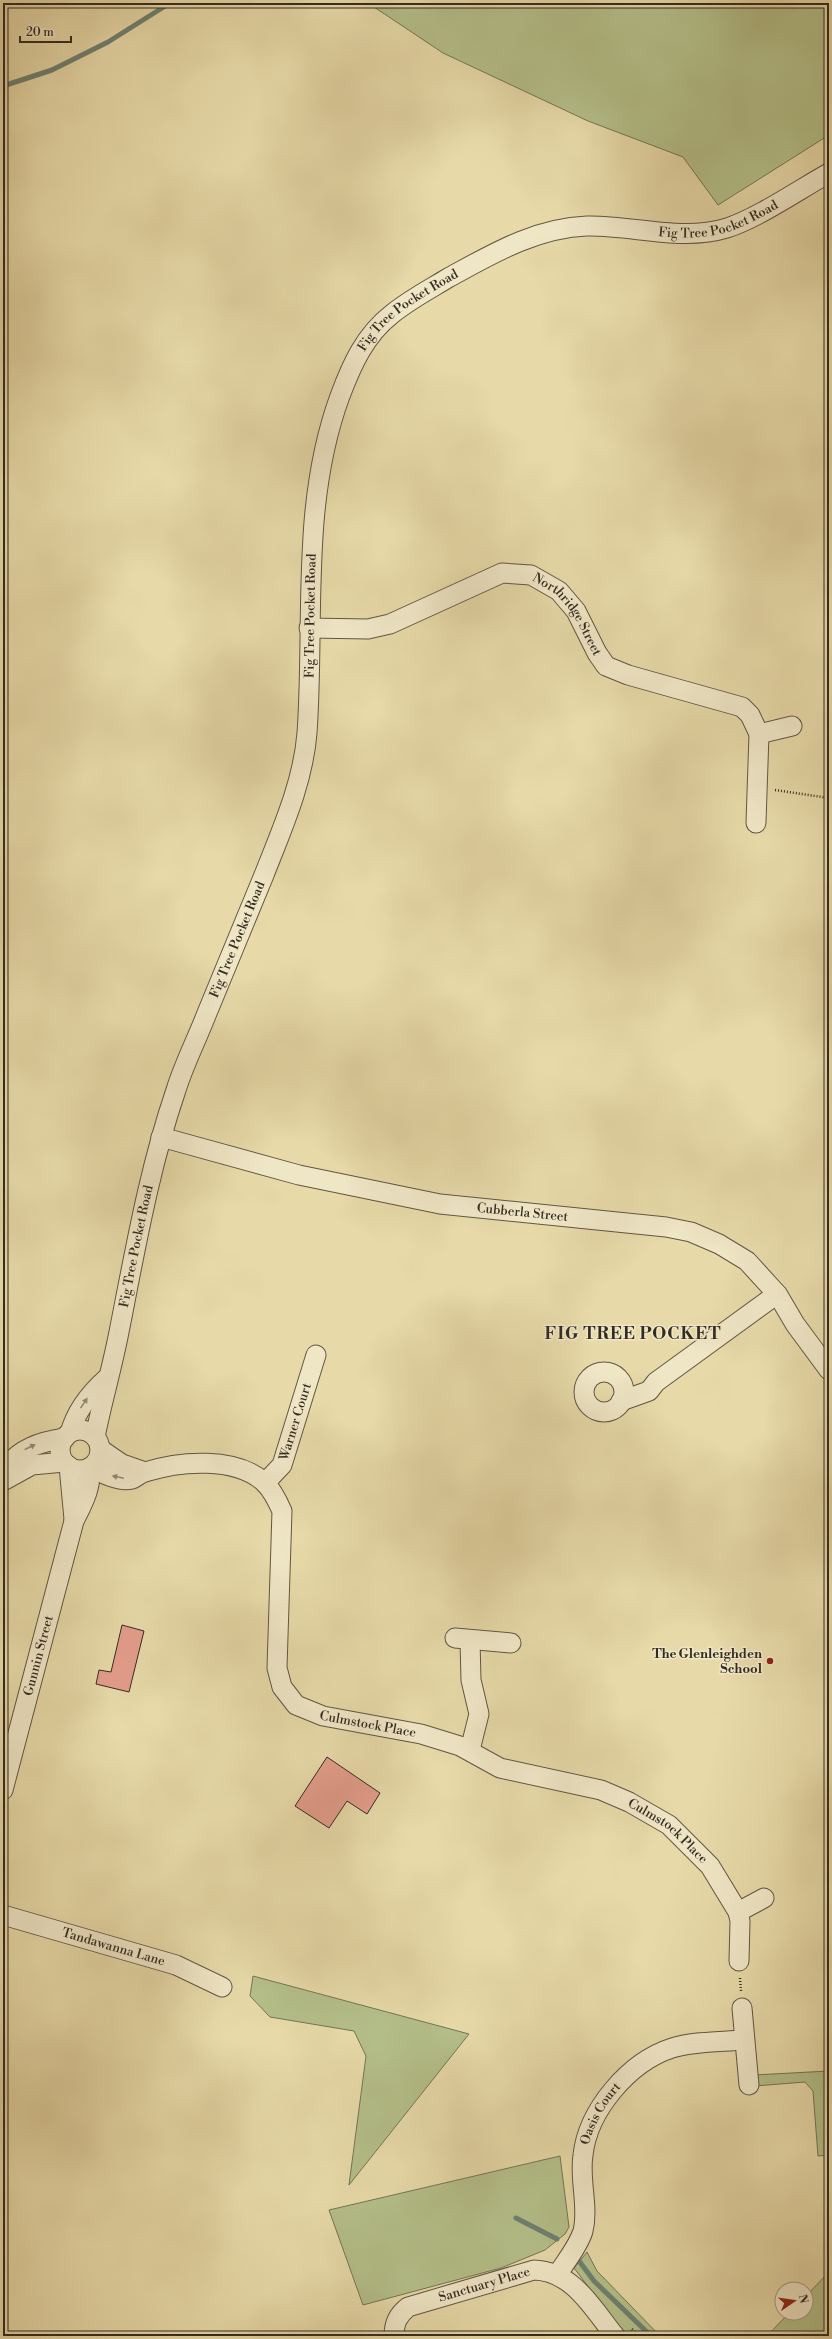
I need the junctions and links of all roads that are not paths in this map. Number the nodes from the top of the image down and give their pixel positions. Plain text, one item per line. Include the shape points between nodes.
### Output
1 (829, 173) edge
2 (309, 628) junction
3 (792, 726) dead end
4 (759, 734) junction
5 (756, 823) dead end
6 (161, 1137) junction
7 (776, 1294) junction
8 (316, 1355) dead end
9 (829, 1370) edge
10 (107, 1378) junction
11 (622, 1392) dead end
12 (68, 1435) junction
13 (97, 1443) junction
14 (67, 1464) junction
15 (91, 1467) junction
16 (3, 1470) edge
17 (145, 1472) junction
18 (3, 1481) edge
19 (265, 1483) junction
20 (74, 1521) junction
21 (511, 1643) dead end
22 (470, 1750) junction
23 (3, 1790) edge
24 (764, 1898) dead end
25 (738, 1912) junction
26 (3, 1915) edge
27 (739, 1961) road end
28 (222, 1987) dead end
29 (742, 2008) road end
30 (744, 2040) junction
31 (749, 2085) dead end
32 (556, 2275) junction
33 (394, 2336) edge
34 (615, 2336) edge

1 - 2 street, Fig Tree Pocket Road via 728,227 700,233 588,226 535,235 487,256 393,313 368,338 357,355 332,419 321,462 314,509
2 - 4 street, Northridge Street via 368,629 390,624 502,573 531,575 559,591 576,611 606,666 628,675 742,707 750,715
2 - 6 street, Fig Tree Pocket Road via 307,736 299,783 283,829 176,1088
3 - 4 street
4 - 5 street, Northridge Street
6 - 7 street, Cubberla Street via 299,1175 440,1204 666,1227 691,1232 719,1244 747,1261
6 - 10 street, Fig Tree Pocket Road via 143,1206
7 - 9 street, Cubberla Street
7 - 11 street via 656,1382
8 - 19 street, Warner Court via 282,1465
12 -> 10 street via 74,1418 93,1391
10 - 13 street, Fig Tree Pocket Road via 105,1400 100,1409
12 - 13 street via 83,1431
12 - 14 street via 60,1450
16 -> 12 street via 13,1458 35,1445
13 - 15 street, Fig Tree Pocket Road via 97,1461
13 - 17 street, Culmstock Place via 122,1464
14 - 15 street via 81,1470
14 - 18 street via 32,1465
14 - 20 street, Gunnin Street
17 -> 15 street, Culmstock Place via 131,1479 101,1474
15 - 20 street, Gunnin Street via 87,1494
17 - 19 street, Culmstock Place via 198,1462 223,1465 250,1473
19 - 22 street, Culmstock Place via 276,1497 282,1511 277,1668 282,1687 296,1705 323,1716 421,1734
20 - 23 street, Gunnin Street
21 - 22 street via 463,1639 479,1714
22 - 25 street, Culmstock Place via 500,1768 601,1790 629,1802 669,1825 710,1866
24 - 25 street
25 - 27 street, Culmstock Place
26 - 28 street, Tandawanna Lane via 176,1965
29 - 30 street
30 - 31 street
30 - 32 street, Oasis Court via 672,2048 638,2068 615,2086 604,2102 587,2138 583,2154 583,2230 578,2244
32 - 33 street, Sanctuary Place via 547,2270 534,2270 408,2307 400,2313 394,2325
32 - 34 street, Sanctuary Place via 570,2282 578,2290

